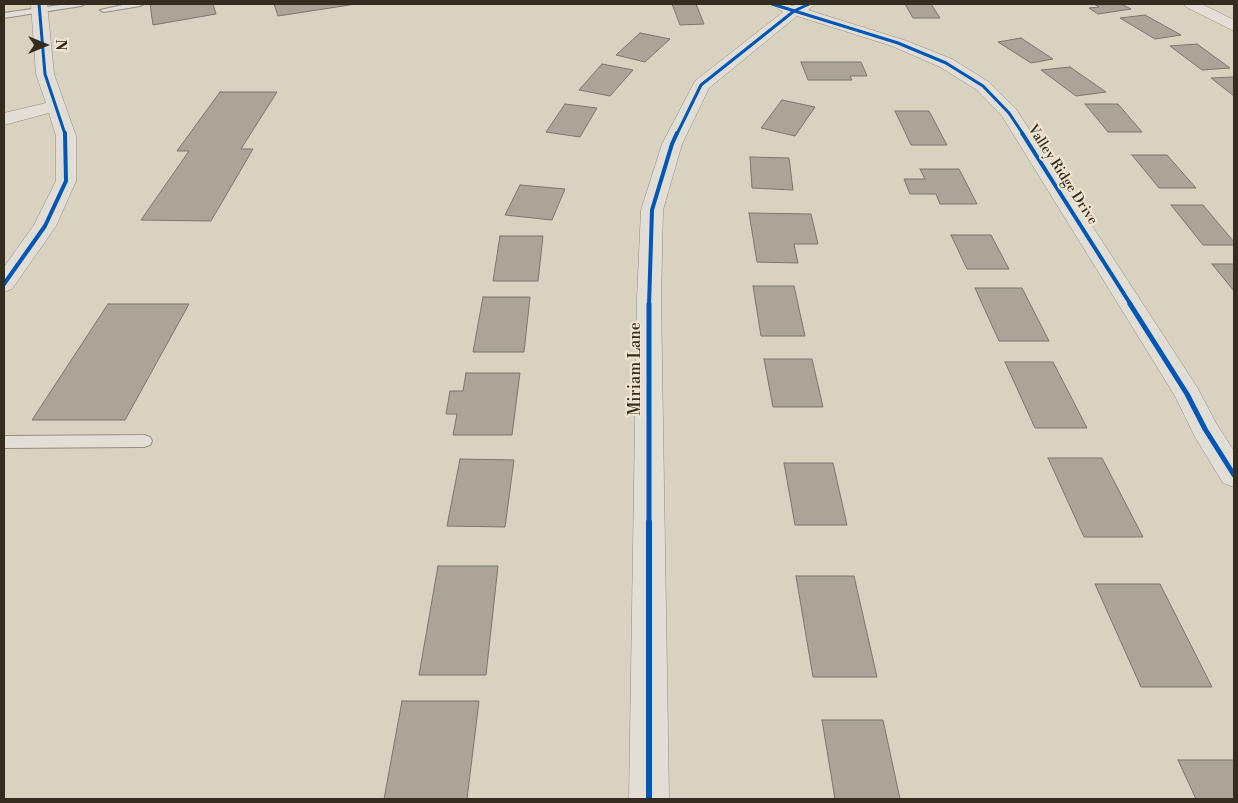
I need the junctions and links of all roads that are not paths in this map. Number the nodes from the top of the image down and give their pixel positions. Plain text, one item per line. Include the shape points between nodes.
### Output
1 (82, 4) edge
2 (140, 4) edge
3 (1191, 4) edge
4 (792, 6) edge
5 (39, 7) edge
6 (103, 7) edge
7 (4, 16) edge
8 (107, 22) dead end
9 (1234, 26) edge
10 (56, 106) junction
11 (4, 119) edge
12 (4, 284) edge
13 (144, 441) dead end
14 (4, 442) edge
15 (1234, 475) edge
16 (649, 799) edge

1 - 5 lane
2 - 6 lane
3 - 9 street
4 - 15 street, Valley Ridge Drive via 946,63 983,86 1009,113 1187,394
4 - 16 street, Miriam Lane via 701,85 672,144 652,210 649,299
5 - 7 lane
5 - 10 street via 45,74
6 - 8 lane
10 - 11 street
10 - 12 street via 66,136 66,181 45,226
13 - 14 lane

